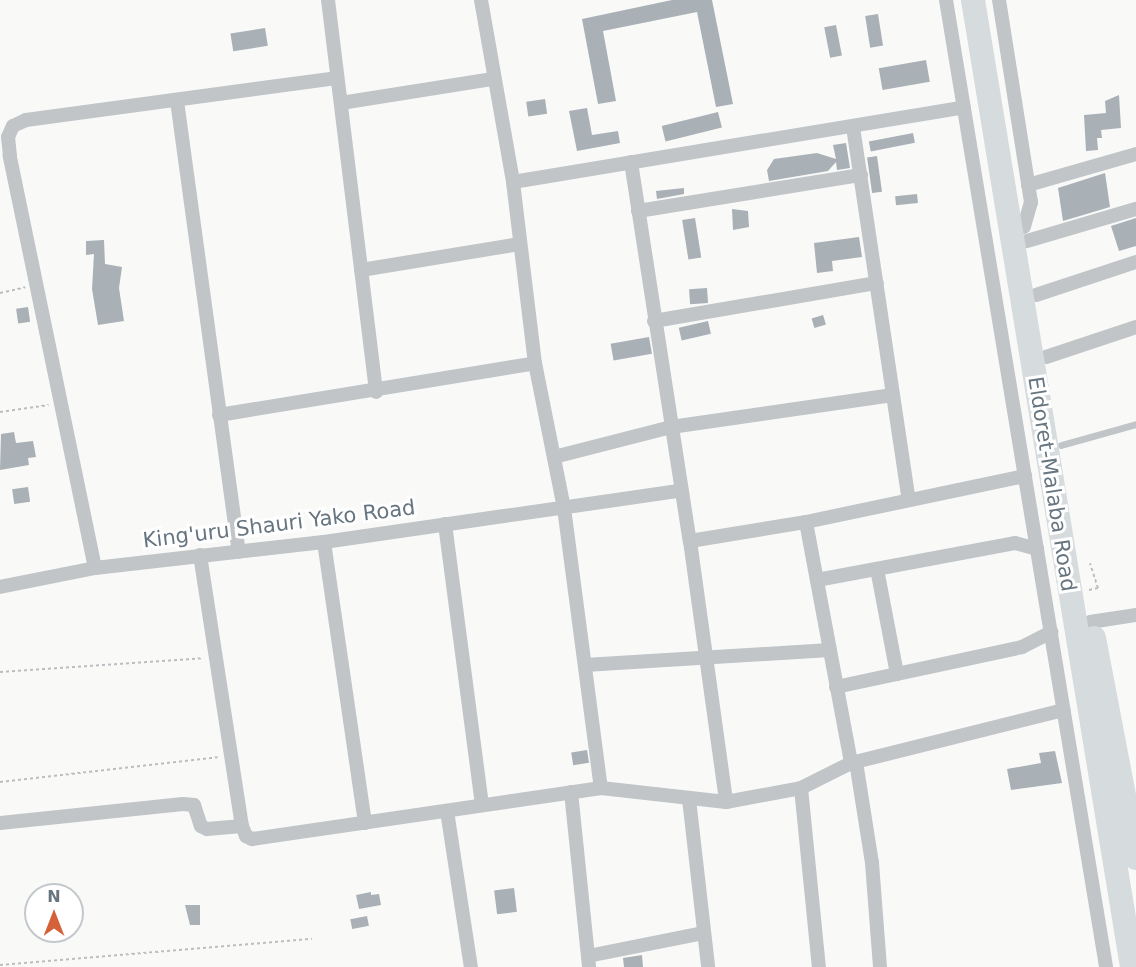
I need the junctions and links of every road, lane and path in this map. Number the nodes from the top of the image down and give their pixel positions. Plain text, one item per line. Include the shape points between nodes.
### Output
1 (328, 0) edge
2 (481, 0) edge
3 (946, 0) edge
4 (973, 0) edge
5 (986, 0) edge
6 (999, 0) edge
7 (336, 78) junction
8 (493, 79) junction
9 (177, 101) junction
10 (341, 103) junction
11 (964, 107) junction
12 (853, 127) junction
13 (1136, 154) edge
14 (631, 162) junction
15 (861, 175) junction
16 (513, 182) junction
17 (1028, 185) junction
18 (1136, 208) edge
19 (638, 211) junction
20 (1026, 234) junction
21 (520, 244) junction
22 (1136, 261) edge
23 (361, 270) junction
24 (878, 283) junction
25 (31, 286) dead end
26 (0, 292) edge
27 (1036, 295) junction
28 (654, 321) junction
29 (1135, 327) edge
30 (1046, 357) junction
31 (535, 363) junction
32 (376, 392) junction
33 (893, 395) junction
34 (61, 403) junction
35 (0, 412) edge
36 (219, 416) junction
37 (1136, 424) edge
38 (671, 427) junction
39 (1060, 444) junction
40 (554, 457) junction
41 (1025, 476) junction
42 (680, 491) junction
43 (909, 500) junction
44 (564, 508) junction
45 (806, 522) junction
46 (445, 524) junction
47 (690, 541) junction
48 (324, 542) junction
49 (1037, 549) junction
50 (239, 552) junction
51 (200, 555) junction
52 (1090, 563) dead end
53 (95, 568) junction
54 (877, 569) junction
55 (817, 580) junction
56 (0, 587) edge
57 (1098, 588) dead end
58 (1136, 615) edge
59 (1090, 622) junction
60 (1050, 632) junction
61 (830, 650) junction
62 (218, 657) junction
63 (704, 658) junction
64 (585, 665) junction
65 (0, 672) edge
66 (897, 674) junction
67 (837, 687) junction
68 (1063, 710) junction
69 (232, 755) junction
70 (854, 762) junction
71 (0, 782) edge
72 (601, 788) junction
73 (801, 788) junction
74 (571, 792) junction
75 (689, 799) junction
76 (726, 802) junction
77 (482, 806) junction
78 (447, 811) junction
79 (1133, 816) edge
80 (0, 823) edge
81 (365, 824) junction
82 (242, 826) junction
83 (1136, 858) edge
84 (703, 933) junction
85 (312, 939) dead end
86 (588, 961) edge
87 (0, 965) edge
88 (471, 967) edge
89 (708, 967) edge
90 (819, 967) edge
91 (880, 967) edge
92 (1106, 967) edge
93 (1132, 967) edge

1 - 7 street
2 - 8 street
3 - 11 street
4 - 93 highway, Eldoret-Malaba Road
5 - 20 highway, Eldoret-Malaba Road
6 - 17 street, Eldoret-Malaba Road
7 - 9 street
7 - 10 street
8 - 10 street
8 - 16 street
9 - 34 street via 26,120 13,126 8,137
9 - 36 street
10 - 23 street
11 - 12 street
11 - 41 street
12 - 14 street
12 - 15 street
13 - 17 street
14 - 16 street
14 - 19 street
15 - 19 street
15 - 24 street
16 - 21 street
17 - 20 street, Eldoret-Malaba Road via 1031,202
18 - 20 street
19 - 28 street
20 - 27 highway, Eldoret-Malaba Road
21 - 23 street
21 - 31 street
22 - 27 street
23 - 32 street
24 - 28 street
24 - 33 street
25 - 26 path
27 - 30 highway, Eldoret-Malaba Road
28 - 38 street
29 - 30 street
30 - 39 highway, Eldoret-Malaba Road
31 - 32 street
31 - 40 street
32 - 36 street
33 - 38 street
33 - 43 street
34 - 35 path
34 - 53 street
36 - 50 street
37 - 39 lane
38 - 40 street
38 - 42 street
39 - 59 highway, Eldoret-Malaba Road
40 - 44 street
41 - 43 street
41 - 49 street
42 - 44 street, King'uru Shauri Yako Road
42 - 47 street
43 - 45 street
44 - 46 street, King'uru Shauri Yako Road
44 - 64 street
45 - 47 street
45 - 55 street
46 - 48 street, King'uru Shauri Yako Road
46 - 77 street
47 - 63 street
48 - 50 street, King'uru Shauri Yako Road
48 - 81 street
49 - 54 street via 1015,543
49 - 60 street
50 - 51 street, King'uru Shauri Yako Road
51 - 53 street, King'uru Shauri Yako Road
51 - 62 street
52 - 57 path
53 - 56 street, King'uru Shauri Yako Road
54 - 55 street
54 - 66 street
55 - 61 street
58 - 59 street
59 - 79 highway, Eldoret-Malaba Road
60 - 66 street via 1022,647
60 - 68 street
61 - 63 street
61 - 67 street
62 - 65 path
62 - 69 street
63 - 64 street
63 - 76 street
64 - 72 street
66 - 67 street
67 - 70 street
68 - 70 street
68 - 92 street
69 - 71 path
69 - 82 street
70 - 73 street
70 - 91 street via 872,863
72 - 74 street
72 - 75 street
73 - 76 street
73 - 90 street
74 - 77 street
74 - 86 street
75 - 76 street
75 - 84 street
77 - 78 street
78 - 81 street
78 - 88 street
79 - 83 highway, Eldoret-Malaba Road
80 - 82 street via 183,804 194,806 201,826 207,829
81 - 82 street via 252,839
84 - 86 street
84 - 89 street
85 - 87 path

